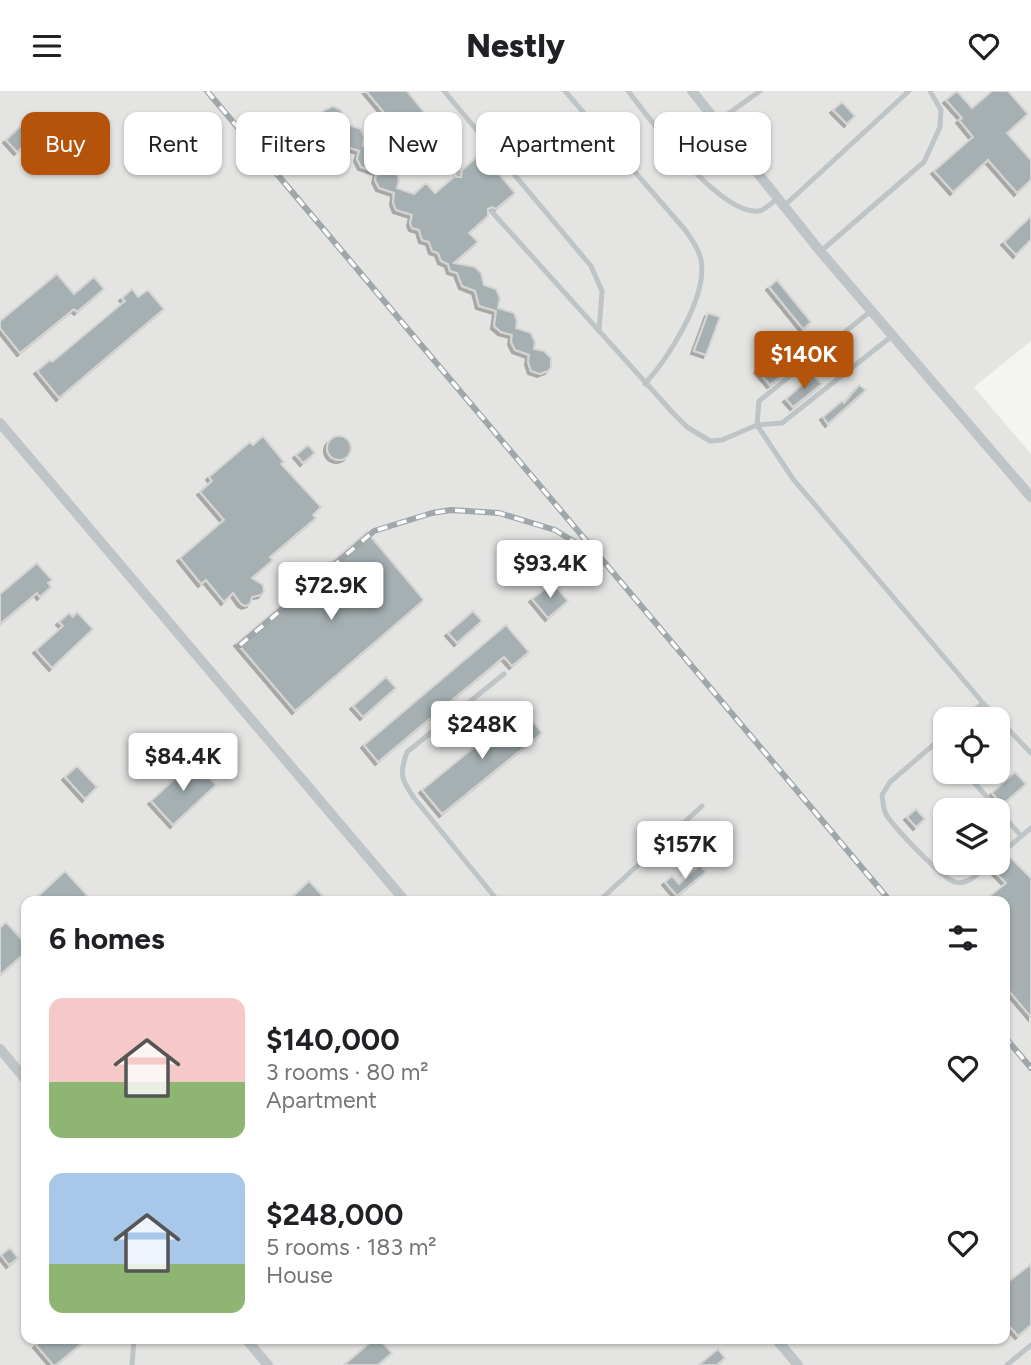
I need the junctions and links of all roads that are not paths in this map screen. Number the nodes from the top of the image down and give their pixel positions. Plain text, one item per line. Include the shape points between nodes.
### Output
1 (444, 91) edge
2 (565, 91) edge
3 (628, 91) edge
4 (692, 91) edge
5 (760, 91) edge
6 (909, 91) edge
7 (930, 91) edge
8 (710, 112) edge
9 (731, 112) edge
10 (759, 175) edge
11 (780, 203) junction
12 (492, 212) dead end
13 (820, 251) junction
14 (872, 310) junction
15 (598, 331) junction
16 (893, 335) junction
17 (645, 384) junction
18 (0, 423) edge
19 (757, 425) junction
20 (1031, 498) edge
21 (504, 674) dead end
22 (983, 703) junction
23 (978, 707) edge
24 (933, 744) edge
25 (1031, 753) edge
26 (976, 784) edge
27 (702, 806) dead end
28 (1031, 828) edge
29 (1021, 836) junction
30 (1010, 846) edge
31 (933, 863) edge
32 (945, 875) edge
33 (975, 875) edge
34 (401, 896) edge
35 (494, 896) edge
36 (603, 896) edge
37 (0, 1049) edge
38 (21, 1074) edge
39 (133, 1344) edge
40 (250, 1344) edge
41 (780, 1344) edge
42 (1031, 1345) edge
43 (132, 1365) edge
44 (268, 1365) edge
45 (798, 1365) edge
46 (1007, 1365) edge

1 - 15 lane via 591,267 602,291
2 - 17 lane via 686,230 702,262 687,321 664,362
3 - 11 lane via 689,167 728,201 749,211
4 - 8 street
5 - 9 lane
6 - 11 lane
7 - 13 lane via 941,110 940,127 924,162
10 - 11 street
11 - 13 street
12 - 15 lane
13 - 14 street
14 - 16 street
14 - 19 lane via 759,401
15 - 17 lane
16 - 19 lane via 782,423
16 - 20 street
17 - 19 lane via 687,427 710,441
18 - 34 street
19 - 22 lane via 793,479
21 - 35 lane via 407,752 402,766 402,781 414,798
22 - 23 lane
22 - 25 lane
24 - 31 lane via 890,782 882,795 885,812
26 - 29 lane
27 - 36 lane
28 - 29 lane
29 - 30 lane
32 - 33 lane via 956,883
37 - 38 street
39 - 43 lane
40 - 44 street
41 - 45 street
42 - 46 lane

